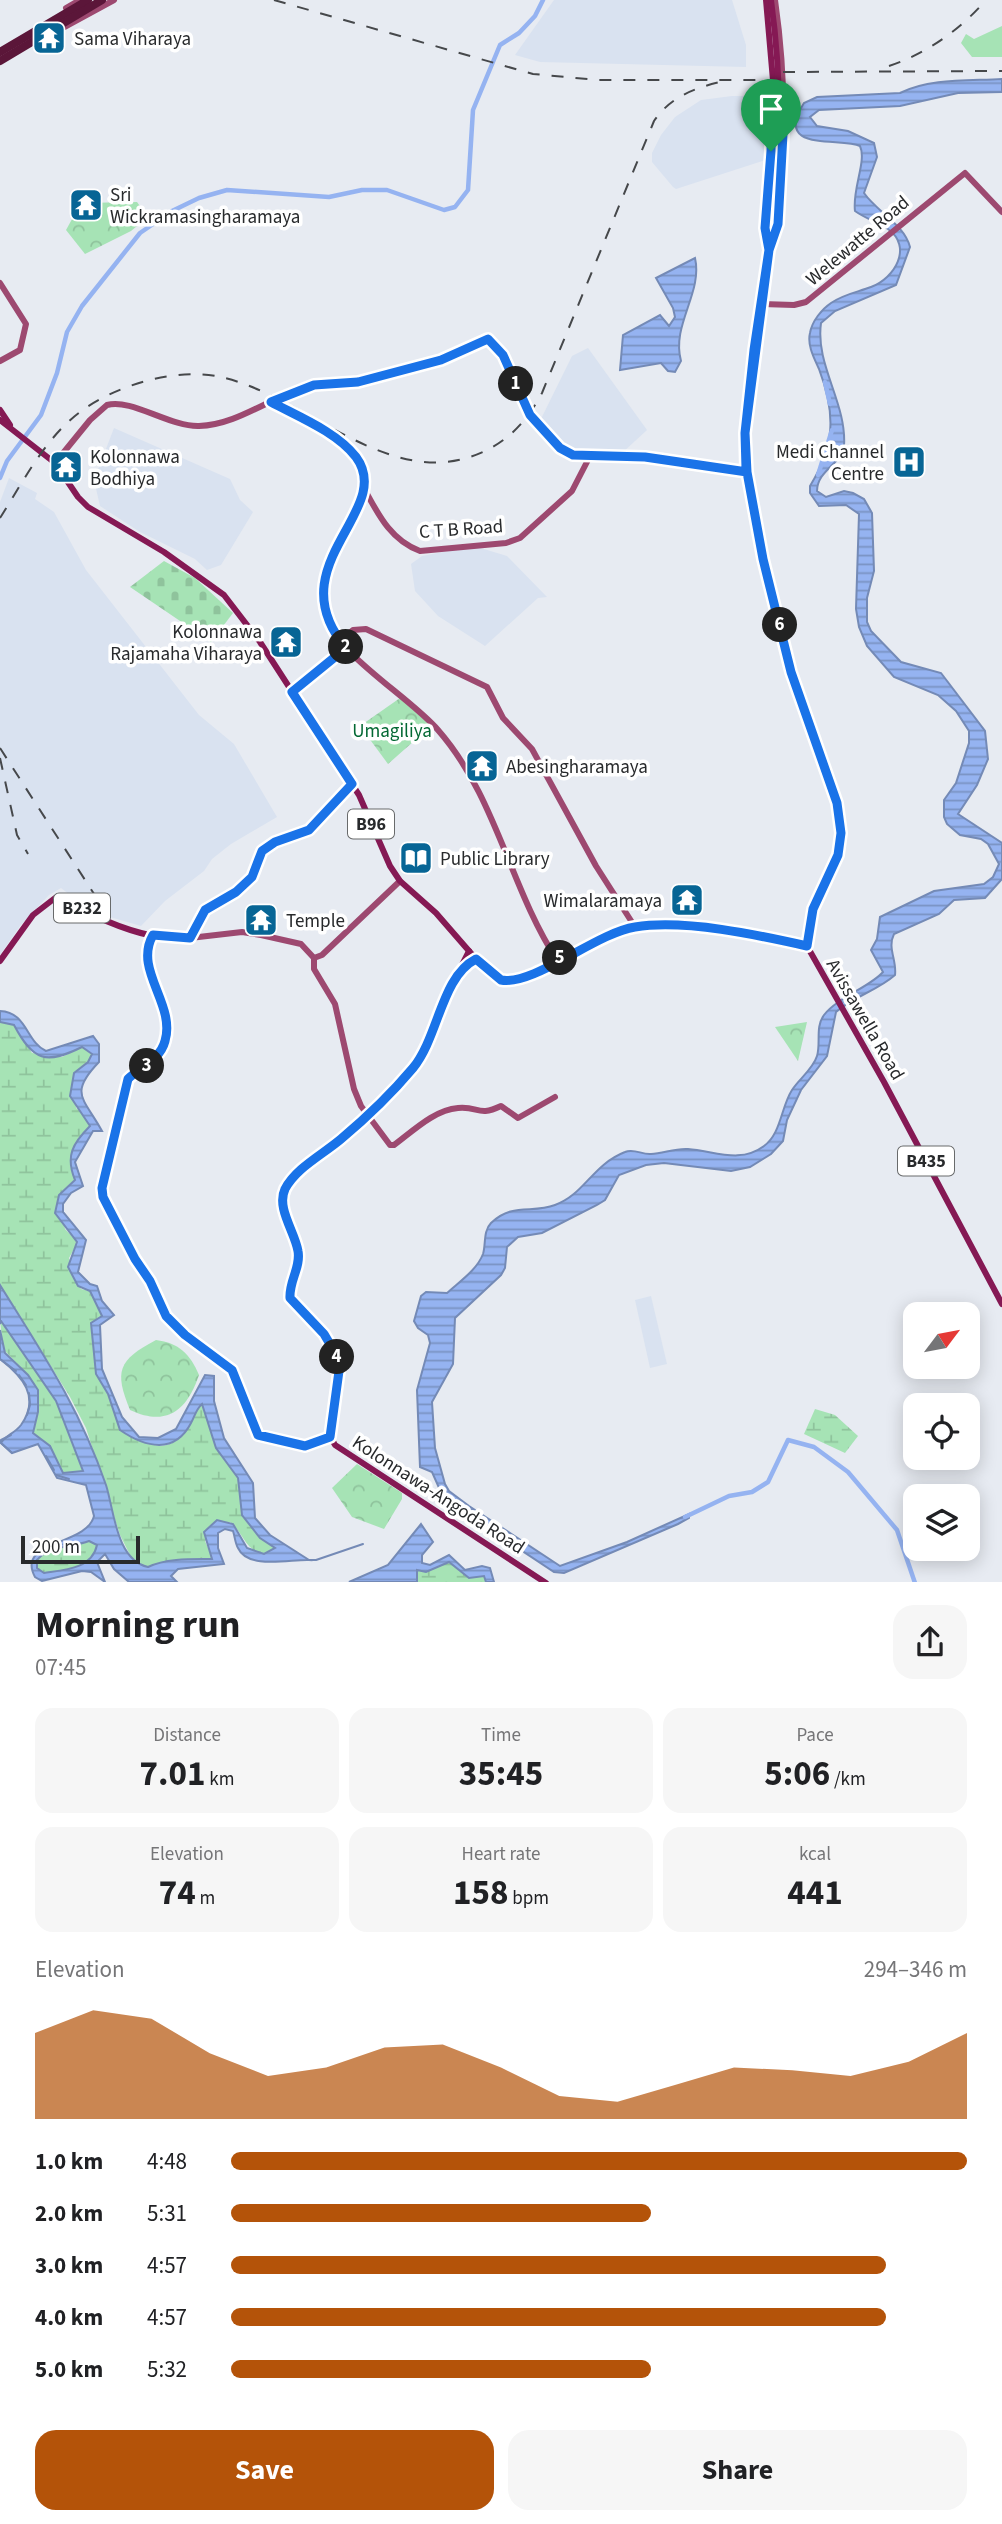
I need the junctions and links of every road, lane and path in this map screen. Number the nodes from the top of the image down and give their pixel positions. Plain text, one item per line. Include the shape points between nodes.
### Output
1 (80, 0) edge
2 (88, 0) edge
3 (769, 0) edge
4 (108, 1) edge
5 (13, 49) junction
6 (0, 52) edge
7 (0, 61) edge
8 (772, 98) junction
9 (785, 98) junction
10 (1002, 212) edge
11 (769, 250) junction
12 (0, 283) edge
13 (760, 304) junction
14 (0, 361) edge
15 (271, 402) junction
16 (0, 410) edge
17 (0, 420) edge
18 (13, 430) junction
19 (589, 457) junction
20 (55, 463) junction
21 (747, 472) junction
22 (366, 492) junction
23 (340, 641) junction
24 (346, 648) junction
25 (292, 692) junction
26 (352, 784) junction
27 (400, 881) junction
28 (635, 927) junction
29 (153, 935) junction
30 (190, 938) junction
31 (807, 946) junction
32 (469, 951) junction
33 (314, 958) junction
34 (476, 959) junction
35 (557, 960) junction
36 (0, 961) edge
37 (463, 966) junction
38 (555, 1097) dead end
39 (368, 1115) junction
40 (1002, 1304) edge
41 (330, 1437) junction
42 (543, 1582) edge

1 - 6 street
2 - 5 highway
3 - 8 street
3 - 9 street
3 - 11 main road, Avissawella Road, bridge via 778,59 780,128
4 - 5 highway
4 - 7 street
5 - 6 highway
5 - 7 highway
8 - 9 street
8 - 11 street via 765,228
9 - 11 street via 778,224
10 - 13 street, Welewatte Road via 965,173 806,302
11 - 13 main road, Avissawella Road
12 - 14 street via 26,324 20,350
13 - 21 main road, Avissawella Road via 745,433
15 - 19 street via 314,385 358,382 441,360 488,339 503,355 530,415 560,448
15 - 20 street via 198,426 112,404 97,412
15 - 22 street, C T B Road via 347,449 363,471
16 - 18 main road
17 - 18 main road, B96
18 - 20 main road, B96
19 - 21 street via 645,457
19 - 22 street, C T B Road via 562,502 520,538 506,544 420,551 384,524
20 - 25 main road, B96 via 88,507 164,552 224,595
21 - 31 main road, Avissawella Road via 791,672 837,803 841,833 838,855 813,909
22 - 23 street via 339,537 325,583 324,613
23 - 24 street
23 - 28 street via 353,630 366,629 486,687 503,718 532,749
24 - 25 street
24 - 35 street via 440,732 475,785 537,928
25 - 26 main road, B96
26 - 27 main road, B96 via 368,809 383,857
26 - 30 main road via 309,830 262,851 252,877 205,910
27 - 32 main road, B96
27 - 33 street
28 - 31 main road, B96 via 742,931
28 - 35 main road, B96
29 - 30 main road, B232
29 - 36 main road, B232 via 55,898 33,915
29 - 41 street via 148,944 148,968 165,1015 165,1042 148,1065 128,1079 103,1197 166,1316 232,1370 258,1435 305,1446
30 - 33 street via 261,934 301,944
31 - 40 main road, Avissawella Road / B435
32 - 34 main road, B96
32 - 37 main road, Kolonnawa-Angoda Road
33 - 39 street via 314,968 335,1004 354,1090
34 - 35 main road, B96 via 506,981 522,979
34 - 37 main road
37 - 39 main road, Kolonnawa-Angoda Road via 426,1049
38 - 39 street via 520,1118 501,1106 487,1113 461,1107 444,1111 394,1145 387,1143
39 - 41 main road, Kolonnawa-Angoda Road via 299,1171 282,1198 298,1252 290,1298 324,1334 337,1356
41 - 42 main road, Kolonnawa-Angoda Road via 339,1448

